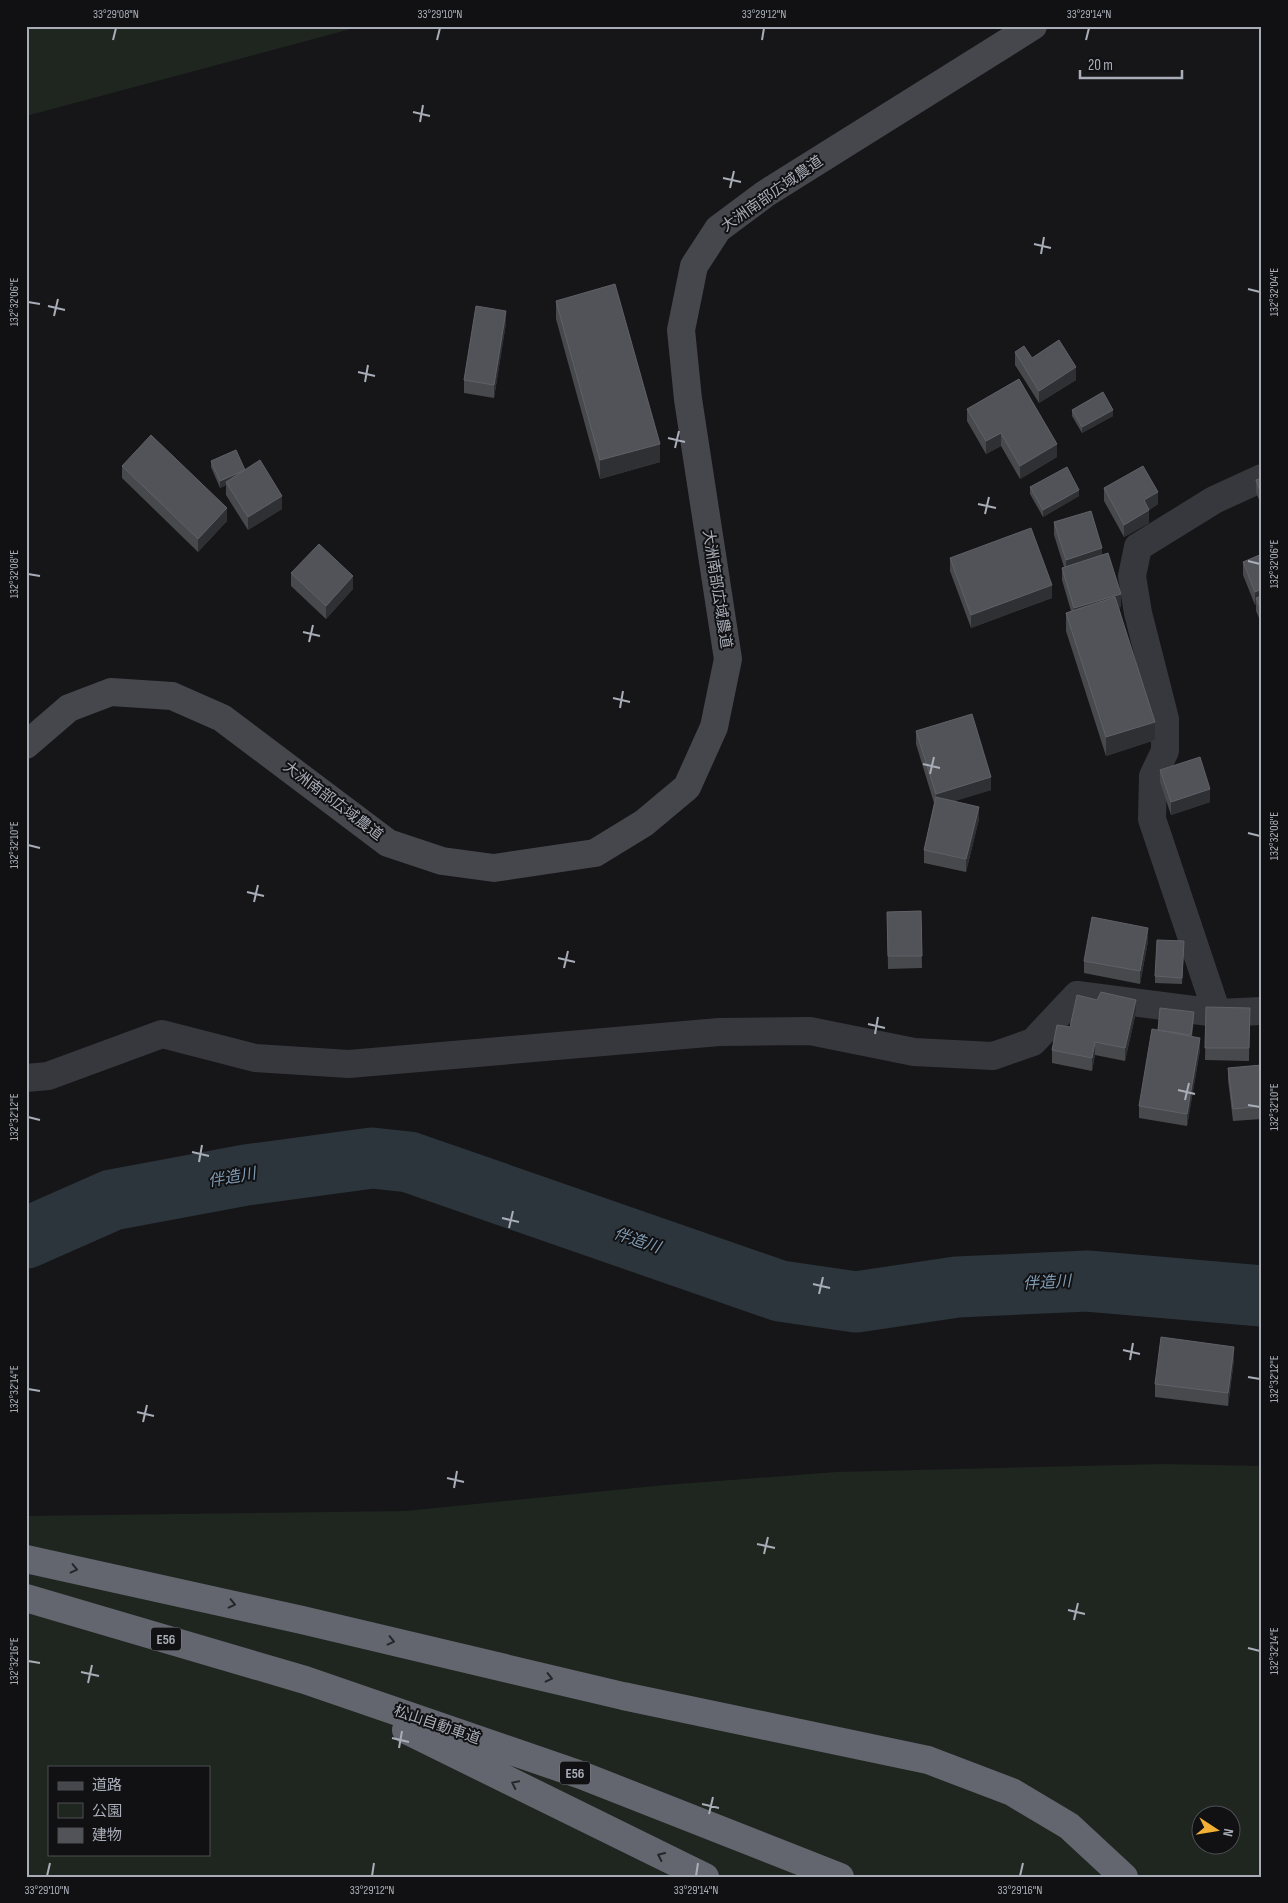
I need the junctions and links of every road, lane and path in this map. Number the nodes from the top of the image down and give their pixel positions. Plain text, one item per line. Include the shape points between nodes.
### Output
1 (1033, 26) edge
2 (1262, 478) edge
3 (26, 745) edge
4 (1262, 1011) edge
5 (1217, 1013) junction
6 (26, 1078) edge
7 (26, 1559) edge
8 (26, 1598) edge
9 (305, 1680) junction
10 (705, 1877) edge
11 (840, 1877) edge
12 (1124, 1877) edge

1 - 3 street, 大洲南部広域農道 via 765,194 718,229 694,266 681,330 688,399 728,658 714,728 687,787 644,823 595,854 494,868 442,861 388,843 222,718 172,696 111,692 69,708
2 - 5 street via 1214,500 1138,547 1132,576 1165,719 1165,751 1153,776 1152,819
4 - 5 street
5 - 6 street via 1077,994 1033,1042 993,1056 914,1052 810,1031 719,1032 349,1064 255,1058 162,1034 48,1076
7 -> 12 highway via 623,1696 928,1760 1012,1792 1069,1826
8 - 9 highway, 松山自動車道 / E56
10 -> 9 highway
9 - 11 highway, 松山自動車道 / E56 via 580,1775

